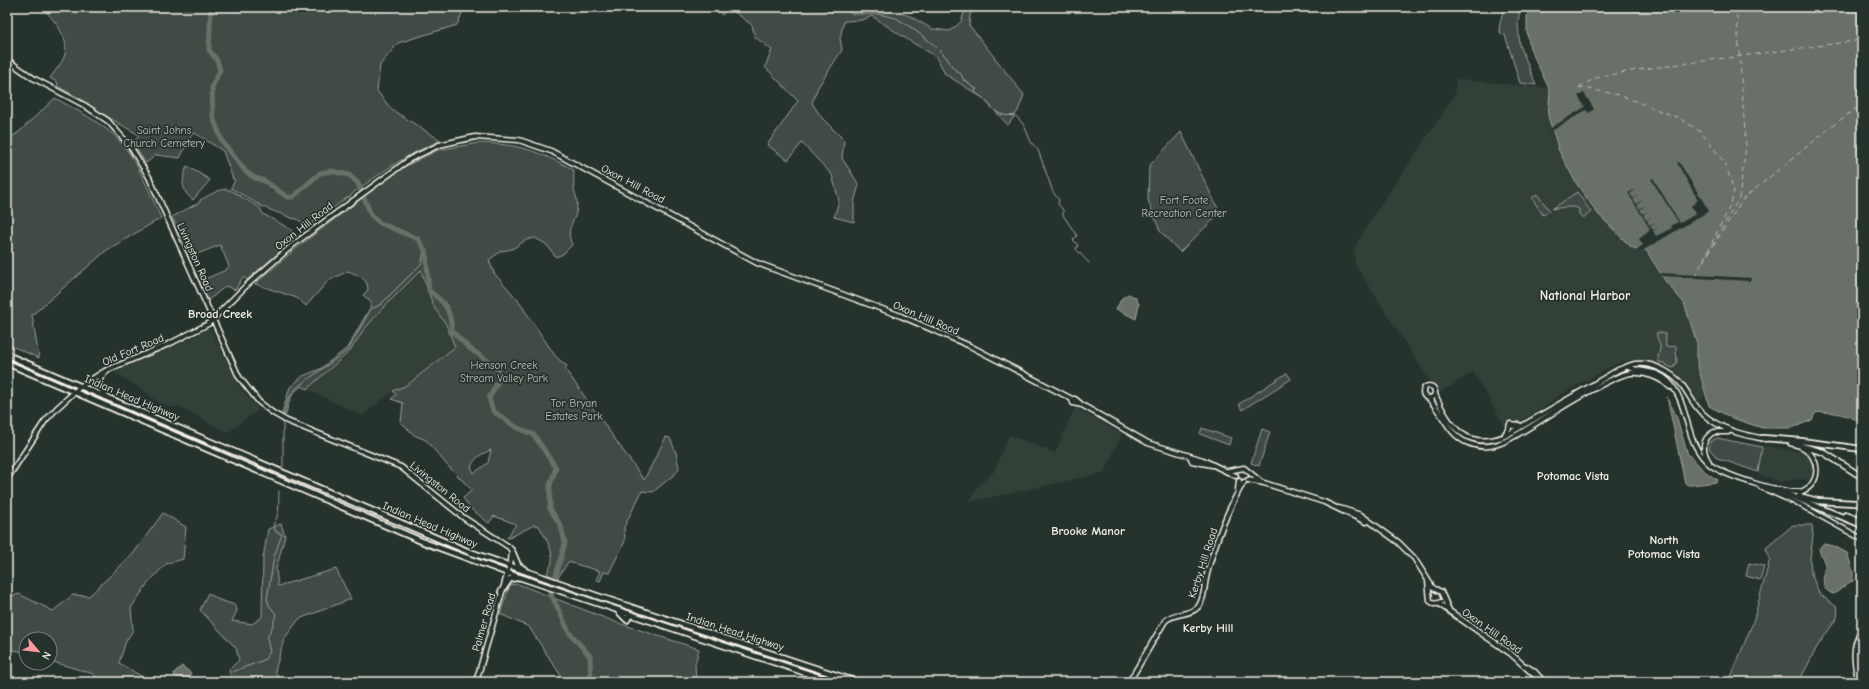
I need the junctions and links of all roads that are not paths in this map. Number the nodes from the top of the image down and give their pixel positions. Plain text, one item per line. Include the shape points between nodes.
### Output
1 (7, 60) edge
2 (213, 320) junction
3 (7, 355) edge
4 (7, 363) edge
5 (1628, 367) junction
6 (106, 371) junction
7 (81, 386) junction
8 (74, 392) junction
9 (1435, 394) junction
10 (1679, 396) junction
11 (1429, 399) junction
12 (117, 402) junction
13 (1555, 406) junction
14 (1525, 423) junction
15 (1535, 423) junction
16 (1732, 432) junction
17 (1501, 437) junction
18 (1764, 438) junction
19 (1791, 443) junction
20 (1862, 449) edge
21 (1712, 466) junction
22 (1240, 469) junction
23 (1228, 471) junction
24 (1250, 472) junction
25 (1862, 476) edge
26 (1238, 478) junction
27 (7, 479) edge
28 (1744, 479) junction
29 (1246, 481) junction
30 (1264, 483) junction
31 (1774, 489) junction
32 (1238, 492) junction
33 (1862, 495) edge
34 (1862, 503) edge
35 (1862, 514) edge
36 (1854, 520) junction
37 (1862, 521) edge
38 (1862, 525) edge
39 (1862, 539) edge
40 (512, 551) junction
41 (509, 566) junction
42 (507, 573) junction
43 (534, 575) junction
44 (519, 577) junction
45 (1427, 579) junction
46 (1436, 590) junction
47 (501, 592) junction
48 (1430, 593) junction
49 (1443, 598) junction
50 (1439, 604) junction
51 (1449, 610) junction
52 (1862, 630) edge
53 (476, 682) edge
54 (833, 682) edge
55 (857, 682) edge
56 (1129, 682) edge
57 (1543, 682) edge
58 (1858, 682) edge

1 - 2 main road, Livingston Road via 33,78 97,113 125,139 149,177
2 - 6 main road, Old Fort Road via 192,334
2 - 23 main road, Oxon Hill Road via 272,263 410,159 438,145 482,137 507,138 531,143 560,155 757,262 901,316 953,339 1078,401 1148,443 1191,458 1192,461
2 - 40 main road, Livingston Road via 242,382 259,402 286,420 401,467 462,517 506,544
3 - 7 highway, Indian Head Highway
4 - 8 highway, Indian Head Highway
5 - 10 main road via 1650,371 1663,377
5 - 13 main road via 1606,376
5 - 16 main road via 1634,364 1651,365 1664,370 1681,384 1702,413
6 - 7 main road, Old Fort Road
6 - 12 highway via 99,382 100,389
7 - 8 main road, Old Fort Road
7 - 12 highway, Indian Head Highway
8 - 27 main road, Old Fort Road via 45,421
8 - 42 highway, Indian Head Highway via 426,543
9 - 11 main road
9 - 11 main road via 1432,387 1426,387 1423,394
9 - 17 main road via 1451,423 1465,436 1485,441
10 - 15 main road via 1655,377 1630,373 1614,379
10 - 21 main road via 1696,446 1702,457
11 - 15 main road via 1453,433 1476,446 1495,446 1506,442
12 - 41 highway, Indian Head Highway via 467,551
13 - 14 main road
13 - 15 main road
14 - 17 main road
14 - 17 main road via 1515,426 1510,424 1510,428
16 - 18 main road
16 - 21 main road via 1714,432 1705,440 1704,453
18 - 19 main road
18 - 20 highway
19 - 25 highway via 1823,452
19 - 31 main road via 1804,448 1814,458 1817,467 1816,477 1800,492
21 - 28 main road
22 - 23 main road
22 - 24 main road via 1244,468
22 - 26 main road
23 - 26 main road
24 - 29 main road, Kerby Hill Road
24 - 30 main road
26 - 29 main road
26 - 32 main road, Kerby Hill Road
28 - 31 main road
28 - 39 main road via 1799,504
29 - 30 main road
29 - 32 main road, Kerby Hill Road
30 - 45 main road via 1354,512 1398,542 1414,558
31 - 34 highway, bridge via 1818,501
31 - 36 highway
32 - 56 main road, Kerby Hill Road via 1209,566 1200,605 1170,617 1163,623
33 - 35 highway
36 - 37 highway
36 - 38 highway
40 - 41 main road
40 - 43 highway via 518,565
41 - 42 main road, Palmer Road
41 - 43 highway, Indian Head Highway
42 - 44 highway, Indian Head Highway
42 - 47 main road, Palmer Road
43 - 55 highway, Indian Head Highway
44 - 47 highway via 510,579
44 - 54 highway, Indian Head Highway
45 - 46 main road
45 - 48 main road
46 - 48 main road
46 - 49 main road via 1441,592
47 - 53 main road, Palmer Road
48 - 50 main road via 1430,601
49 - 50 main road
49 - 51 main road, Oxon Hill Road
50 - 51 main road, Oxon Hill Road
51 - 57 main road, Oxon Hill Road via 1530,668
52 - 58 main road via 1856,640 1854,652

